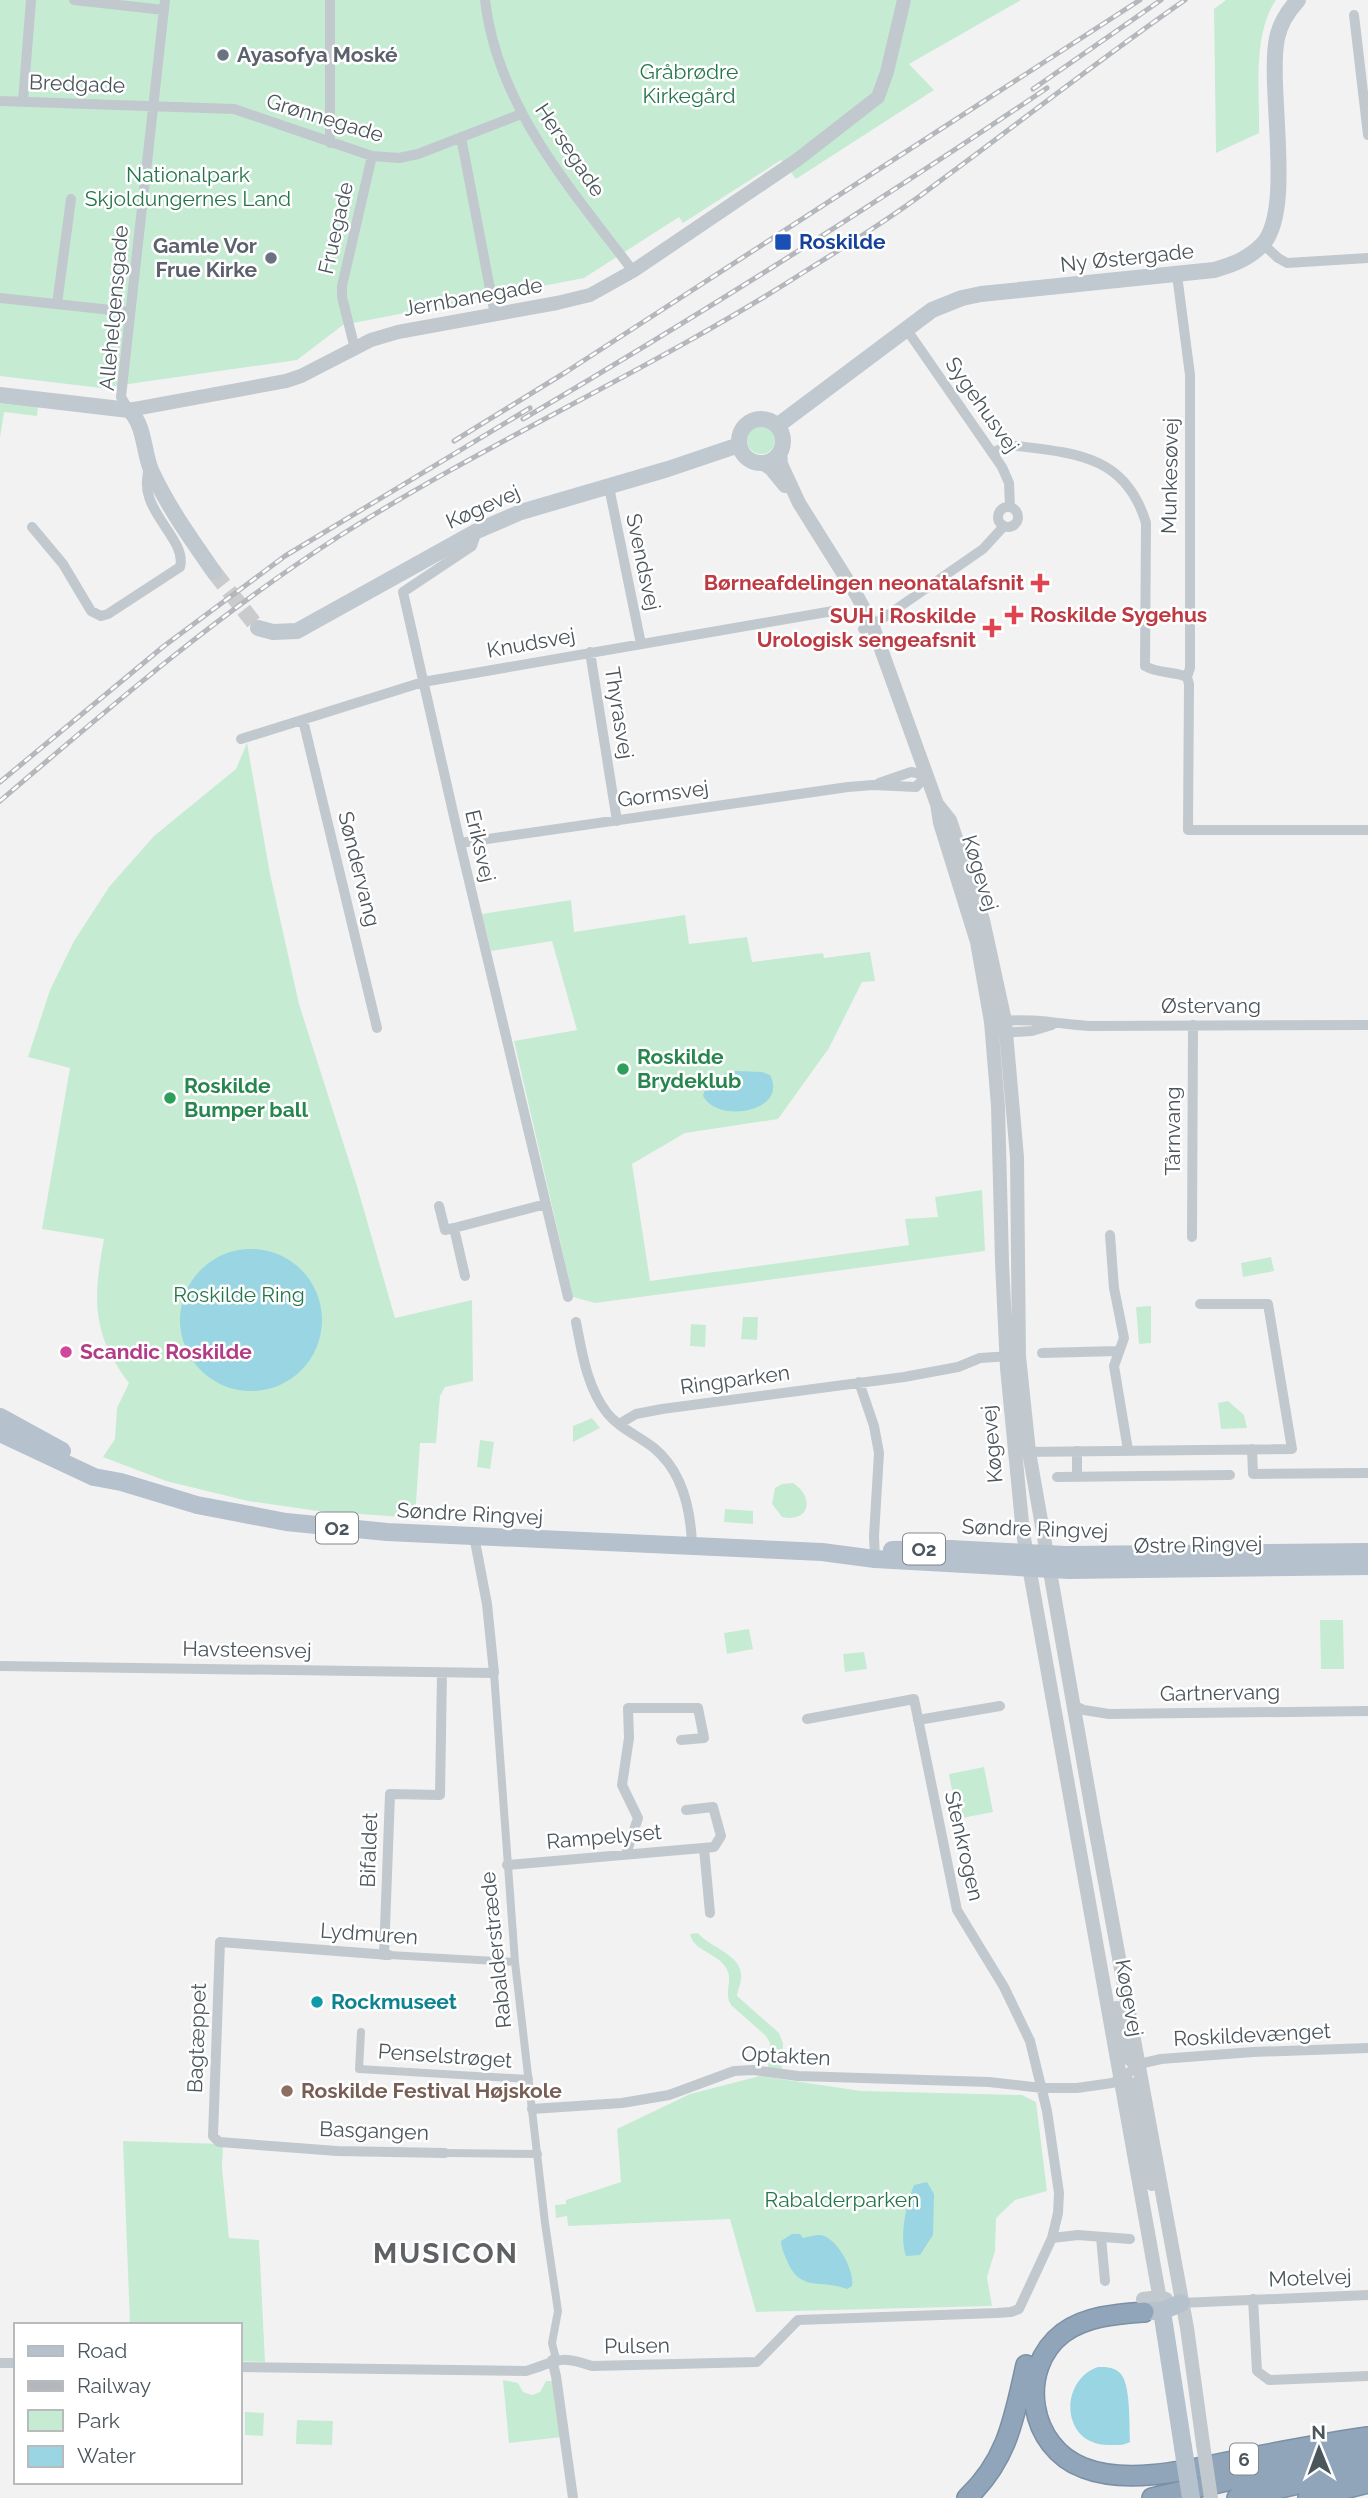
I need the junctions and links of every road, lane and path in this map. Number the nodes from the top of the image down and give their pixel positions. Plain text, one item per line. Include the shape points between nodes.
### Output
1 (31, 0) edge
2 (74, 0) edge
3 (330, 0) edge
4 (485, 0) edge
5 (904, 0) edge
6 (1298, 0) edge
7 (164, 5) edge
8 (1354, 15) dead end
9 (0, 101) edge
10 (23, 102) junction
11 (153, 105) junction
12 (521, 114) junction
13 (1368, 135) edge
14 (461, 137) junction
15 (330, 143) junction
16 (372, 156) junction
17 (71, 199) dead end
18 (1263, 244) junction
19 (1368, 258) edge
20 (633, 271) junction
21 (1177, 275) junction
22 (0, 298) edge
23 (57, 304) junction
24 (130, 312) junction
25 (495, 315) junction
26 (907, 330) junction
27 (355, 349) junction
28 (0, 395) edge
29 (129, 410) junction
30 (777, 426) junction
31 (739, 445) junction
32 (780, 451) junction
33 (992, 453) junction
34 (761, 463) junction
35 (150, 466) junction
36 (608, 487) junction
37 (799, 503) junction
38 (32, 527) dead end
39 (477, 531) junction
40 (214, 572) tunnel mouth
41 (833, 611) dead end
42 (867, 626) junction
43 (258, 628) dead end
44 (641, 644) junction
45 (590, 652) junction
46 (1187, 677) junction
47 (423, 682) junction
48 (303, 720) junction
49 (241, 739) dead end
50 (927, 775) junction
51 (617, 821) junction
52 (1368, 830) edge
53 (460, 843) junction
54 (1193, 1025) junction
55 (1368, 1025) edge
56 (999, 1027) junction
57 (377, 1028) dead end
58 (545, 1204) junction
59 (439, 1206) dead end
60 (454, 1228) junction
61 (1110, 1235) dead end
62 (1192, 1237) dead end
63 (465, 1276) dead end
64 (568, 1297) dead end
65 (1200, 1304) dead end
66 (576, 1322) dead end
67 (1118, 1351) junction
68 (1042, 1353) dead end
69 (1013, 1356) junction
70 (859, 1382) junction
71 (0, 1417) edge
72 (620, 1424) junction
73 (0, 1433) edge
74 (1252, 1449) junction
75 (1128, 1450) junction
76 (1077, 1451) junction
77 (1022, 1452) junction
78 (1368, 1473) edge
79 (1230, 1475) dead end
80 (1077, 1476) junction
81 (1057, 1477) dead end
82 (121, 1482) junction
83 (474, 1536) junction
84 (692, 1546) junction
85 (1368, 1552) edge
86 (1164, 1554) joint
87 (875, 1555) junction
88 (1028, 1561) junction
89 (1048, 1562) junction
90 (1368, 1566) edge
91 (0, 1666) edge
92 (442, 1672) junction
93 (494, 1673) junction
94 (1073, 1705) junction
95 (1000, 1706) dead end
96 (1368, 1711) edge
97 (807, 1719) dead end
98 (918, 1720) junction
99 (681, 1740) dead end
100 (686, 1810) dead end
101 (704, 1848) junction
102 (626, 1854) junction
103 (507, 1865) junction
104 (709, 1913) dead end
105 (1096, 1938) junction
106 (220, 1942) joint
107 (387, 1955) junction
108 (515, 1962) junction
109 (361, 2032) dead end
110 (1368, 2048) edge
111 (1139, 2064) junction
112 (529, 2079) junction
113 (1121, 2080) junction
114 (1042, 2088) junction
115 (532, 2109) junction
116 (213, 2136) joint
117 (445, 2153) joint
118 (538, 2154) junction
119 (1143, 2204) junction
120 (1166, 2222) junction
121 (1101, 2237) junction
122 (1052, 2238) junction
123 (1130, 2239) dead end
124 (1105, 2281) dead end
125 (1368, 2295) edge
126 (1254, 2299) junction
127 (1160, 2305) junction
128 (554, 2360) junction
129 (242, 2368) edge
130 (1368, 2376) edge
131 (1368, 2437) edge
132 (1368, 2449) edge
133 (1368, 2468) edge
134 (1368, 2483) edge
135 (573, 2498) edge
136 (967, 2498) edge
137 (1152, 2498) edge
138 (1191, 2498) edge
139 (1211, 2498) edge
140 (1237, 2498) edge
141 (1308, 2498) edge

1 - 10 street
2 - 7 street
3 - 15 street
4 - 12 street, Hersegade via 498,55
5 - 20 street, Jernbanegade via 878,97
6 - 18 main road via 1283,22 1275,50 1277,193 1272,230
7 - 11 street, Allehelgensgade
8 - 13 street
9 - 10 street, Bredgade
10 - 11 street, Bredgade
11 - 15 street, Grønnegade via 234,108
11 - 24 street, Allehelgensgade
12 - 14 street, Grønnegade
12 - 20 street, Hersegade via 549,160
14 - 16 street, Grønnegade via 399,158
14 - 25 street
15 - 16 street, Grønnegade
16 - 27 street, Fruegade via 342,286
17 - 23 street
18 - 19 street via 1287,263
18 - 21 main road, Ny Østergade via 1233,265
20 - 25 street, Jernbanegade via 578,299
21 - 26 main road, Ny Østergade via 962,298 932,310
21 - 46 street, Munkesøvej via 1190,375
22 - 23 street
23 - 24 street
24 - 29 street, Allehelgensgade via 121,397
25 - 27 street, Jernbanegade via 398,332
26 - 30 main road, Ny Østergade
26 - 33 street, Sygehusvej
27 - 29 street, Jernbanegade via 285,381
28 - 29 main road, Jernbanegade
29 - 35 main road via 137,417
30 - 31 main road via 764,419 752,421 742,429
30 - 32 main road
31 - 34 main road via 747,458
31 - 36 main road, Køgevej
32 - 34 main road
32 - 37 street, Køgevej via 781,464
33 - 42 street, Sygehusvej via 1007,475 1010,507 1017,511 1018,520 1004,526 983,550
33 - 46 street via 1017,446 1083,455 1113,471 1126,485 1146,523 1145,666
34 - 37 street, Køgevej
35 - 38 street via 145,478 147,492 181,554 181,564 108,614 90,611 63,564
35 - 40 main road via 168,504
36 - 39 main road, Køgevej via 521,512
36 - 44 street, Svendsvej
37 - 42 street, Køgevej via 856,594
39 - 43 main road, Køgevej via 298,631
39 - 47 street, Eriksvej via 472,546 403,592
41 - 44 street, Knudsvej
42 - 50 street, Køgevej
44 - 45 street, Knudsvej
45 - 47 street, Knudsvej
45 - 51 street, Thyrasvej
46 - 52 street, Munkesøvej via 1188,830
47 - 48 street, Knudsvej
47 - 53 street, Eriksvej
48 - 49 street, Knudsvej
48 - 57 street, Søndervang
50 - 51 street, Gormsvej via 911,772 873,785
50 - 56 street, Køgevej
51 - 53 street, Gormsvej
53 - 58 street, Eriksvej
54 - 55 street, Østervang
54 - 56 street, Østervang via 1054,1024 1032,1031
54 - 62 street, Tårnvang
56 - 69 street, Køgevej via 1002,1262
58 - 60 street
58 - 64 street, Eriksvej
59 - 60 street via 445,1230
60 - 63 street
61 - 67 street via 1124,1338
65 - 74 street via 1268,1304 1292,1449
66 - 72 street via 591,1385 608,1415
67 - 68 street
67 - 75 street via 1114,1366
69 - 70 street, Ringparken via 986,1357 958,1367
69 - 77 street, Køgevej
70 - 72 street, Ringparken via 662,1409 636,1414
70 - 87 street via 879,1453
71 - 82 main road, Søndre Ringvej / O2
72 - 84 street via 656,1450 681,1483
73 - 82 main road, Søndre Ringvej / O2 via 94,1477
74 - 75 street
74 - 78 street via 1253,1474
75 - 76 street
76 - 77 street
76 - 80 street
77 - 88 street, Køgevej
77 - 89 street, Køgevej
79 - 80 street
80 - 81 street
82 - 83 main road, Søndre Ringvej / O2 via 197,1505 275,1521
83 - 84 main road, Søndre Ringvej / O2
83 - 93 street, Rabalderstræde
84 - 87 main road, Søndre Ringvej / O2
85 - 86 main road, Østre Ringvej / O2
86 - 89 main road, Søndre Ringvej / O2
87 - 88 main road, Søndre Ringvej / O2
88 - 89 main road, Østre Ringvej / O2
88 - 105 street, Køgevej
89 - 90 main road, Østre Ringvej / O2
89 - 94 street, Køgevej
91 - 92 street, Havsteensvej
92 - 93 street, Havsteensvej
92 - 107 street, Bifaldet via 440,1795 390,1794
93 - 103 street, Rabalderstræde
94 - 96 street, Gartnervang via 1109,1714
94 - 111 street, Køgevej
95 - 98 street
97 - 98 street via 914,1699
98 - 114 street, Stenkrogen via 957,1910 1004,1987 1030,2041
99 - 102 street via 704,1738 698,1708 628,1708 622,1784 638,1818
100 - 101 street, Rampelyset via 713,1807 721,1836 714,1847
101 - 102 street, Rampelyset
101 - 104 street
102 - 103 street, Rampelyset
103 - 108 street, Rabalderstræde
105 - 111 street via 1110,1976 1126,2055
105 - 113 street, Køgevej
106 - 107 street, Lydmuren
106 - 116 street, Bagtæppet
107 - 108 street, Lydmuren
108 - 112 street, Rabalderstræde
109 - 112 street, Penselstrøget via 359,2068
110 - 111 street, Roskildevænget via 1217,2054
111 - 113 street, Køgevej
111 - 120 street, Køgevej
112 - 115 street, Rabalderstræde
113 - 114 street, Optakten via 1077,2088
113 - 119 street, Køgevej
113 - 120 street via 1132,2087 1146,2164
114 - 115 street, Optakten via 753,2070 734,2071 668,2095
114 - 122 street via 1059,2193
115 - 118 street, Rabalderstræde
116 - 117 street, Basgangen via 219,2142 337,2151
117 - 118 street, Basgangen
118 - 128 street, Rabalderstræde via 558,2311
119 - 127 street, Køgevej
119 - 127 street via 1172,2299
120 - 127 street, Køgevej
121 - 122 street
121 - 123 street
121 - 124 street
122 - 128 street, Pulsen via 1019,2309 1011,2312 798,2320 757,2362 592,2366 567,2358
125 - 126 street, Motelvej
126 - 127 street, Motelvej
126 - 130 street, Motelvej via 1257,2371 1264,2378
127 - 131 highway, 6 via 1082,2322 1056,2340 1039,2365 1034,2406 1050,2444 1065,2458 1103,2473 1171,2472
127 - 136 highway via 1099,2305 1079,2310 1047,2331 1027,2361 1002,2453
127 - 138 main road, Køgevej, bridge
127 - 139 street, bridge via 1178,2327 1186,2384 1198,2409
128 - 129 street, Pulsen via 526,2371
128 - 135 street
132 - 137 highway
133 - 140 highway
134 - 141 highway

